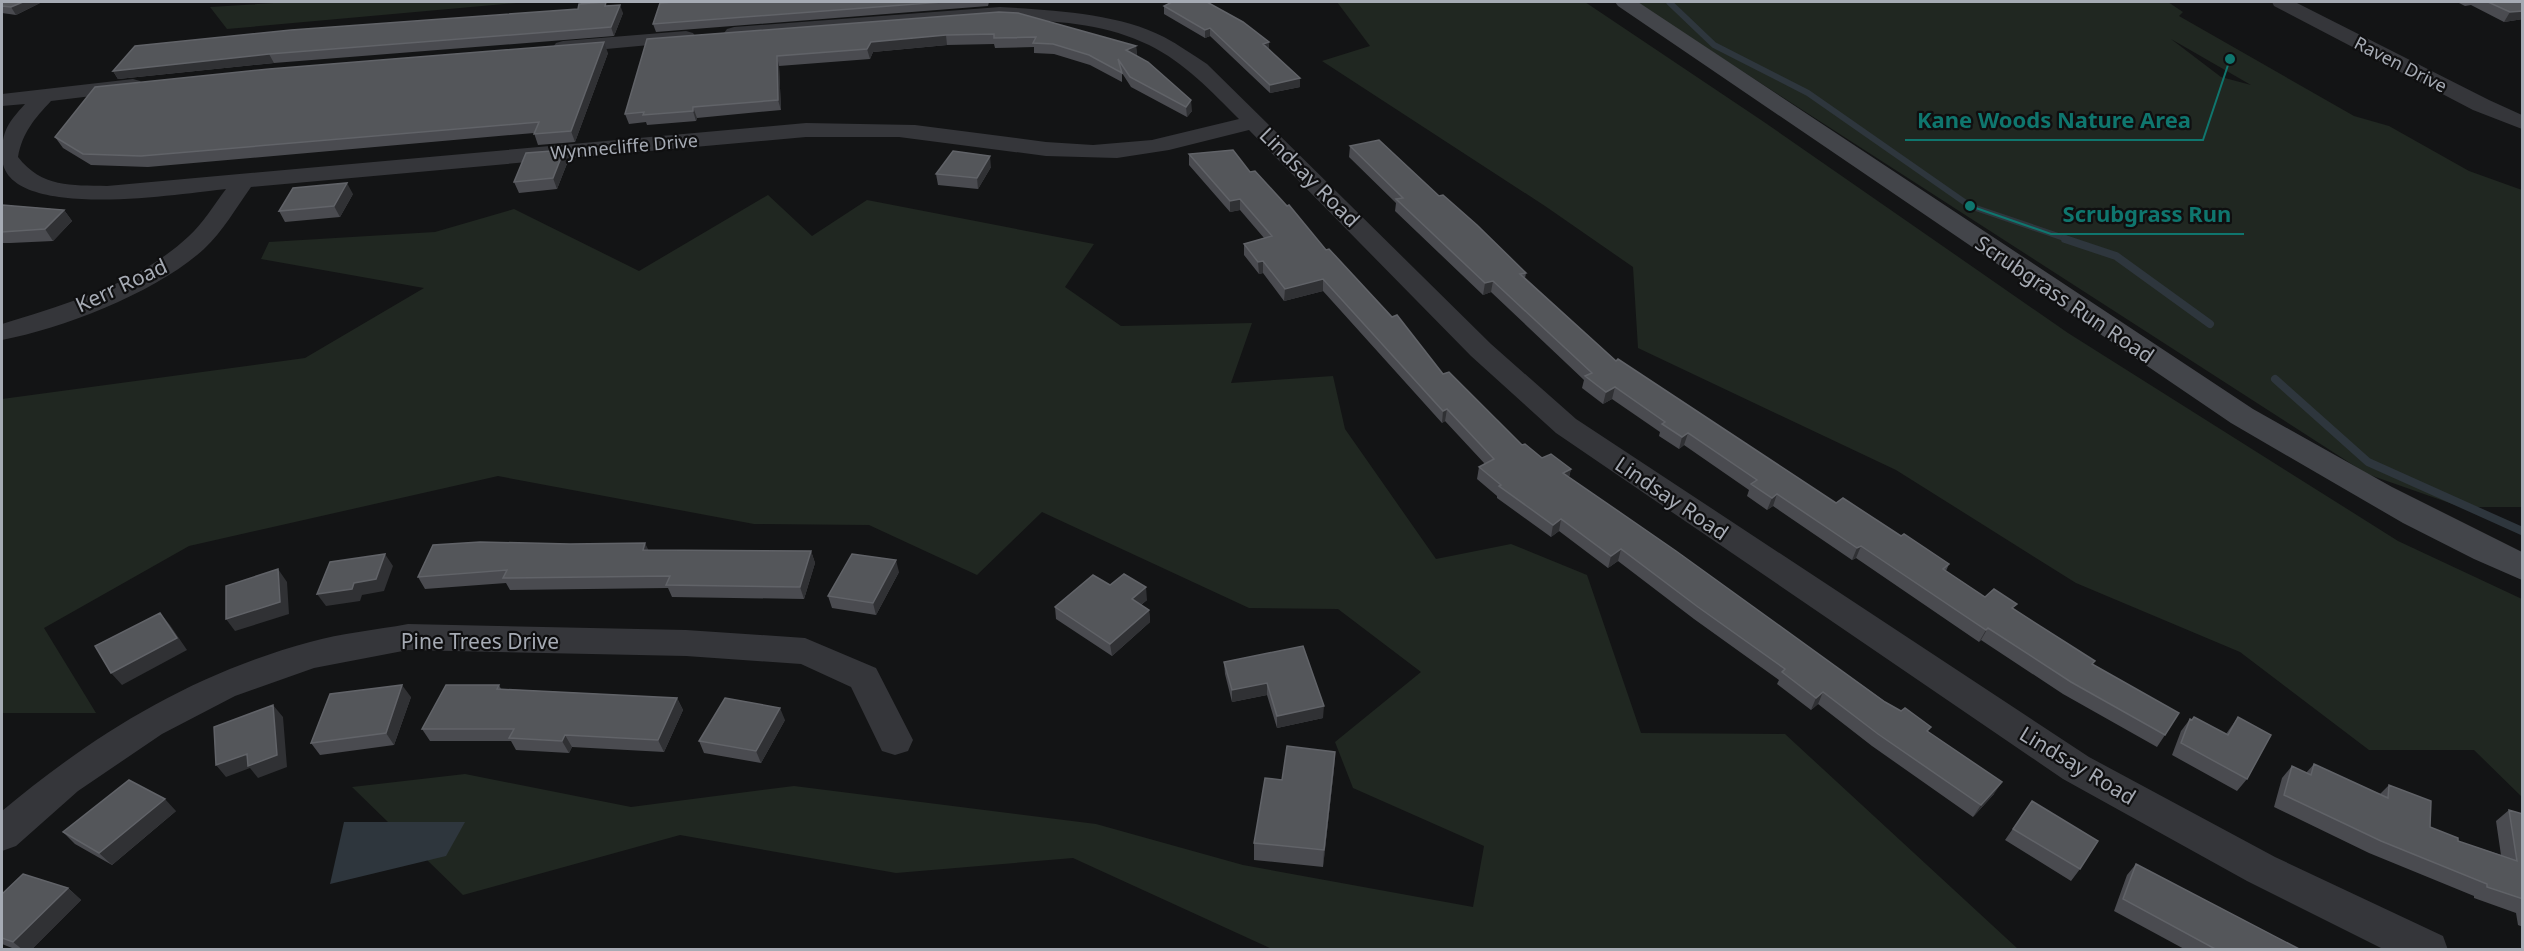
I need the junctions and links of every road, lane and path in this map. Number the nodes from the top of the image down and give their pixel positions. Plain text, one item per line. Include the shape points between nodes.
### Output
1 (1625, 2) edge
2 (2281, 2) edge
3 (544, 48) edge
4 (160, 82) edge
5 (46, 94) junction
6 (2, 100) edge
7 (1255, 122) junction
8 (2523, 123) edge
9 (243, 182) junction
10 (2, 332) edge
11 (2523, 567) edge
12 (895, 740) dead end
13 (2, 834) edge
14 (2428, 950) edge

1 - 11 street, Scrubgrass Run Road via 2242,416 2339,475
2 - 8 street, Raven Drive
3 - 7 street, Lindsay Road via 932,16 1059,16 1113,26 1155,40 1200,68
4 - 5 street
5 - 6 street
5 - 9 street, Wynnecliffe Drive via 8,141 7,158 29,181 72,192 107,193
7 - 9 street, Wynnecliffe Drive via 1156,146 1116,151 1071,151 875,129 806,130
7 - 14 street, Lindsay Road via 1481,350 1566,426 2076,768 2260,869
9 - 10 street, Kerr Road via 196,243 156,273 105,296
12 - 13 street, Pine Trees Drive via 864,678 805,651 408,637 311,655 223,686 149,724 66,780

